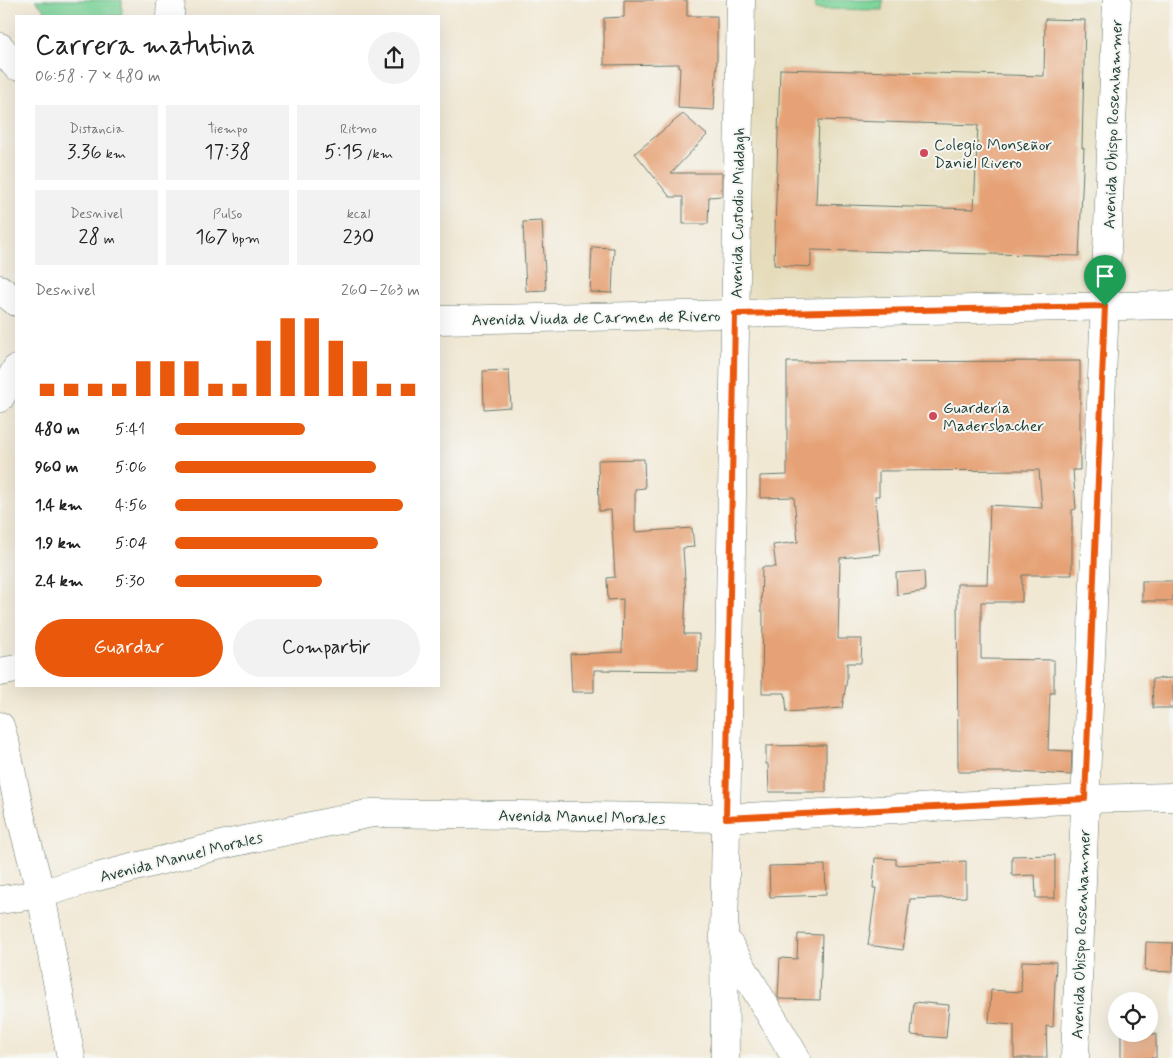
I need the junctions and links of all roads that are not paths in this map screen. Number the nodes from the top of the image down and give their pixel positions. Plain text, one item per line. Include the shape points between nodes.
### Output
1 (171, 0) edge
2 (741, 0) edge
3 (1117, 0) edge
4 (170, 15) edge
5 (0, 47) edge
6 (15, 65) edge
7 (0, 289) edge
8 (15, 301) edge
9 (1173, 305) edge
10 (1105, 306) junction
11 (735, 314) junction
12 (440, 320) edge
13 (15, 371) edge
14 (0, 398) edge
15 (15, 669) edge
16 (0, 672) edge
17 (0, 726) edge
18 (1173, 797) edge
19 (1085, 799) junction
20 (726, 818) junction
21 (41, 894) junction
22 (0, 900) edge
23 (724, 936) junction
24 (71, 1058) edge
25 (725, 1058) edge
26 (796, 1058) edge
27 (1075, 1058) edge

1 - 4 street
2 - 11 street, Avenida Custodio Middagh
3 - 10 street, Avenida Obispo Rosenhammer
5 - 6 street
7 - 8 street
9 - 10 street, Avenida Viuda de Carmen de Rivero
10 - 11 street, Avenida Viuda de Carmen de Rivero
10 - 19 street, Avenida Obispo Rosenhammer
11 - 12 street, Avenida Viuda de Carmen de Rivero
11 - 20 street, Avenida Custodio Middagh
13 - 14 street
15 - 16 street
17 - 21 street
18 - 19 street, Avenida Manuel Morales
19 - 20 street, Avenida Manuel Morales
19 - 27 street, Avenida Obispo Rosenhammer
20 - 21 street, Avenida Manuel Morales via 372,813 221,845
20 - 23 street, Avenida Custodio Middagh
21 - 22 street, Avenida Manuel Morales
21 - 24 street
23 - 25 street, Avenida Custodio Middagh
23 - 26 street

